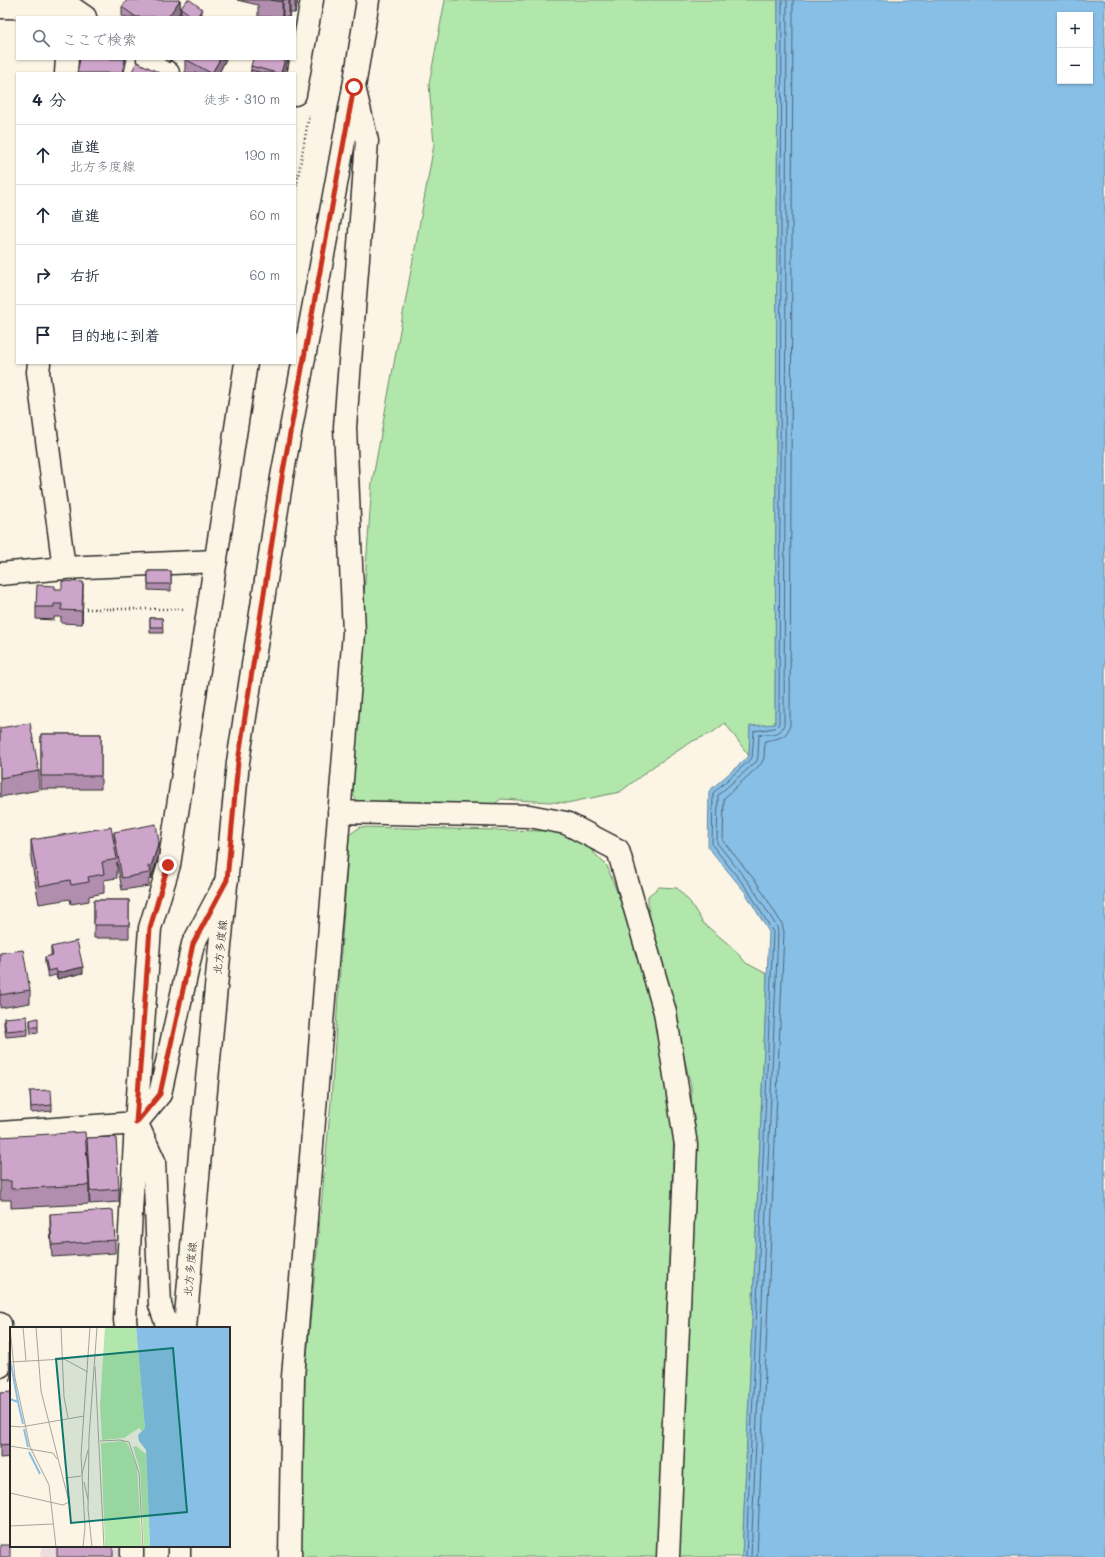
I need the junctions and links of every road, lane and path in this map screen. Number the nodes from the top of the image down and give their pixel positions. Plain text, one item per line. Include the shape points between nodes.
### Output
1 (312, 0) edge
2 (368, 0) edge
3 (0, 7) edge
4 (75, 11) edge
5 (68, 60) edge
6 (149, 60) edge
7 (66, 72) edge
8 (167, 72) edge
9 (354, 87) junction
10 (296, 88) edge
11 (39, 364) edge
12 (246, 364) edge
13 (216, 561) junction
14 (64, 568) junction
15 (0, 574) edge
16 (208, 608) junction
17 (86, 609) dead end
18 (339, 812) junction
19 (227, 880) junction
20 (136, 1123) junction
21 (0, 1133) edge
22 (0, 1324) edge
23 (126, 1327) edge
24 (168, 1327) edge
25 (185, 1327) edge
26 (0, 1366) edge
27 (290, 1557) edge
28 (668, 1557) edge

1 - 10 street
2 - 9 street, 北方多度線
3 - 4 street
5 - 7 street
6 - 8 street
9 - 18 street via 367,141 345,427 354,633
9 - 19 street, 北方多度線 via 282,477 238,762
11 - 14 street
12 - 13 street
13 - 14 street
13 - 16 street
14 - 15 street
16 - 17 path
16 - 20 street via 168,865 150,928
18 - 27 street via 293,1377
18 - 28 street via 529,816 566,822 618,850 665,1012 686,1145
19 - 20 street via 193,944 160,1094
19 - 25 street, 北方多度線
20 - 21 street
20 - 23 street
20 - 24 street via 154,1161 160,1305
22 - 26 street

